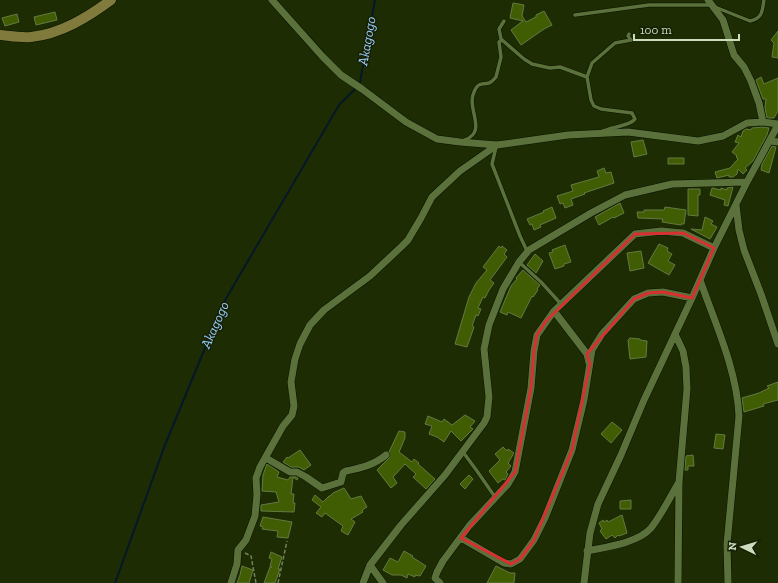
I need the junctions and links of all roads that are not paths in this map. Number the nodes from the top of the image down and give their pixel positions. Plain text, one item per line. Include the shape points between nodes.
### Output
1 (111, 0) edge
2 (272, 0) edge
3 (764, 0) edge
4 (709, 3) edge
5 (575, 15) dead end
6 (504, 21) dead end
7 (629, 34) dead end
8 (0, 36) edge
9 (502, 40) junction
10 (587, 77) junction
11 (763, 122) junction
12 (778, 125) edge
13 (596, 134) junction
14 (460, 142) junction
15 (770, 142) junction
16 (778, 142) edge
17 (497, 145) junction
18 (747, 182) junction
19 (736, 204) junction
20 (714, 248) junction
21 (528, 252) junction
22 (519, 262) junction
23 (700, 280) junction
24 (692, 298) junction
25 (560, 304) junction
26 (554, 310) junction
27 (675, 334) junction
28 (777, 335) edge
29 (778, 344) edge
30 (590, 352) junction
31 (462, 451) junction
32 (386, 455) dead end
33 (266, 458) junction
34 (679, 482) junction
35 (495, 498) junction
36 (461, 538) junction
37 (587, 552) junction
38 (370, 565) junction
39 (232, 583) edge
40 (363, 583) edge
41 (383, 583) edge
42 (440, 583) edge
43 (584, 583) edge
44 (678, 583) edge
45 (728, 583) edge

1 - 8 main road via 58,31 29,38
2 - 14 street via 341,75 406,122 438,139
3 - 4 lane via 761,14 757,20 750,22
4 - 5 lane via 649,5
4 - 11 street via 723,20 734,55 751,81
6 - 9 lane via 499,30
7 - 10 lane via 631,40 615,43 592,62
9 - 10 lane via 532,64 550,68 560,67
9 - 14 lane via 499,42 501,57 496,77 489,83 477,86 472,99 477,127 468,139
10 - 13 lane via 594,106 632,113 635,120 630,124
11 - 12 street
11 - 13 street via 747,123 723,136 698,141 628,132
12 - 15 street
13 - 17 street via 568,135
14 - 17 street
15 - 16 street
15 - 18 street
17 - 21 lane via 492,164
17 - 33 street via 460,171 432,197 408,240 370,276 324,310 310,325 300,344 291,382 294,406 292,415
18 - 19 street
18 - 21 street via 672,184 625,195
19 - 20 street
19 - 28 street via 738,230 744,250
20 - 23 street
20 - 25 street via 683,233 661,231 635,234
21 - 22 street
22 - 25 lane
22 - 31 street via 503,289 489,325 484,349 487,416 481,428
23 - 24 street
23 - 45 street via 733,374 738,398 727,544
24 - 27 street
24 - 30 street via 663,292 648,293 634,299 602,334
25 - 26 street
26 - 30 street
26 - 35 street via 537,335 531,388 515,472
27 - 34 street via 683,352 687,389
27 - 37 street via 598,504
28 - 29 street
30 - 36 street via 584,400 572,450 534,540 520,559 511,564 504,563
31 - 35 lane
31 - 38 street
32 - 33 street via 368,466 346,471 341,482 322,488 297,472 290,472
33 - 39 street via 256,478 255,516 246,540 238,550
34 - 37 street via 650,529 636,539
34 - 44 street
35 - 36 street
36 - 42 street via 436,572 436,578
37 - 43 street
38 - 40 street
38 - 41 street

